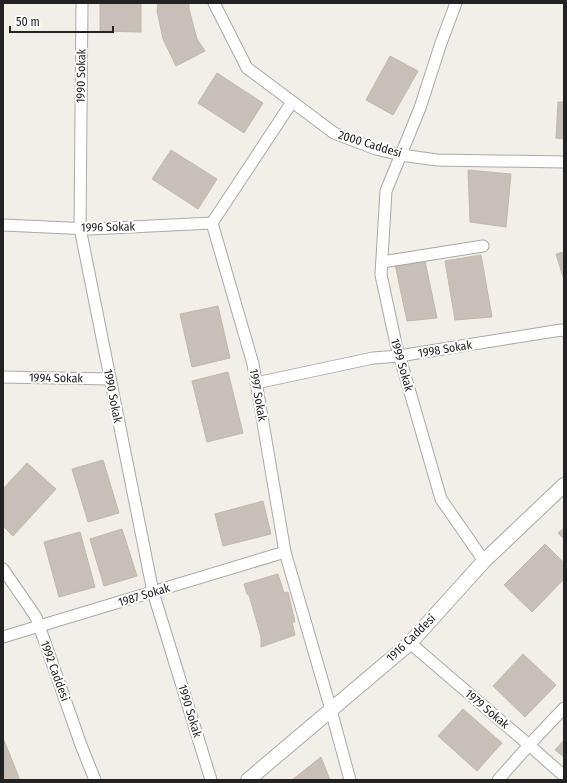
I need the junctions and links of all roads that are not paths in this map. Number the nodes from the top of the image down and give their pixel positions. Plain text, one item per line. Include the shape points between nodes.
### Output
1 (82, 3) edge
2 (214, 3) edge
3 (456, 3) edge
4 (292, 102) junction
5 (401, 155) junction
6 (564, 162) edge
7 (212, 223) junction
8 (3, 225) edge
9 (80, 228) junction
10 (483, 246) dead end
11 (382, 262) junction
12 (564, 331) edge
13 (399, 356) junction
14 (3, 377) edge
15 (110, 379) junction
16 (256, 383) junction
17 (564, 485) edge
18 (285, 552) junction
19 (484, 562) junction
20 (3, 569) edge
21 (153, 592) junction
22 (39, 627) junction
23 (3, 637) edge
24 (410, 643) junction
25 (564, 708) edge
26 (331, 710) junction
27 (529, 745) junction
28 (564, 776) edge
29 (93, 779) edge
30 (211, 780) edge
31 (248, 780) edge
32 (350, 780) edge
33 (498, 780) edge

1 - 9 street, 1990 Sokak
2 - 4 street, 2000 Caddesi via 247,68
3 - 5 street, 1999 Sokak
4 - 5 street, 2000 Caddesi via 334,133 376,149
4 - 7 street
5 - 6 street, 2000 Caddesi via 437,160
5 - 11 street, 1999 Sokak via 386,191
7 - 9 street, 1996 Sokak
7 - 16 street, 1997 Sokak via 253,364
8 - 9 street, 1996 Sokak
9 - 15 street, 1990 Sokak
10 - 11 street
11 - 13 street, 1999 Sokak via 381,275
12 - 13 street, 1998 Sokak
13 - 16 street, 1998 Sokak via 373,358
13 - 19 street, 1999 Sokak via 441,499
14 - 15 street, 1994 Sokak
15 - 21 street, 1990 Sokak
16 - 18 street, 1997 Sokak
17 - 19 street, 1916 Caddesi
18 - 21 street, 1987 Sokak
18 - 26 street, 1997 Sokak
19 - 24 street, 1916 Caddesi
20 - 22 street, 1992 Caddesi via 36,617
21 - 22 street, 1987 Sokak
21 - 30 street, 1990 Sokak
22 - 23 street, 1987 Sokak
22 - 29 street, 1992 Caddesi
24 - 26 street, 1916 Caddesi
24 - 27 street, 1979 Sokak
25 - 27 street
26 - 31 street, 1916 Caddesi
26 - 32 street, 1997 Sokak
27 - 28 street, 1979 Sokak
27 - 33 street

